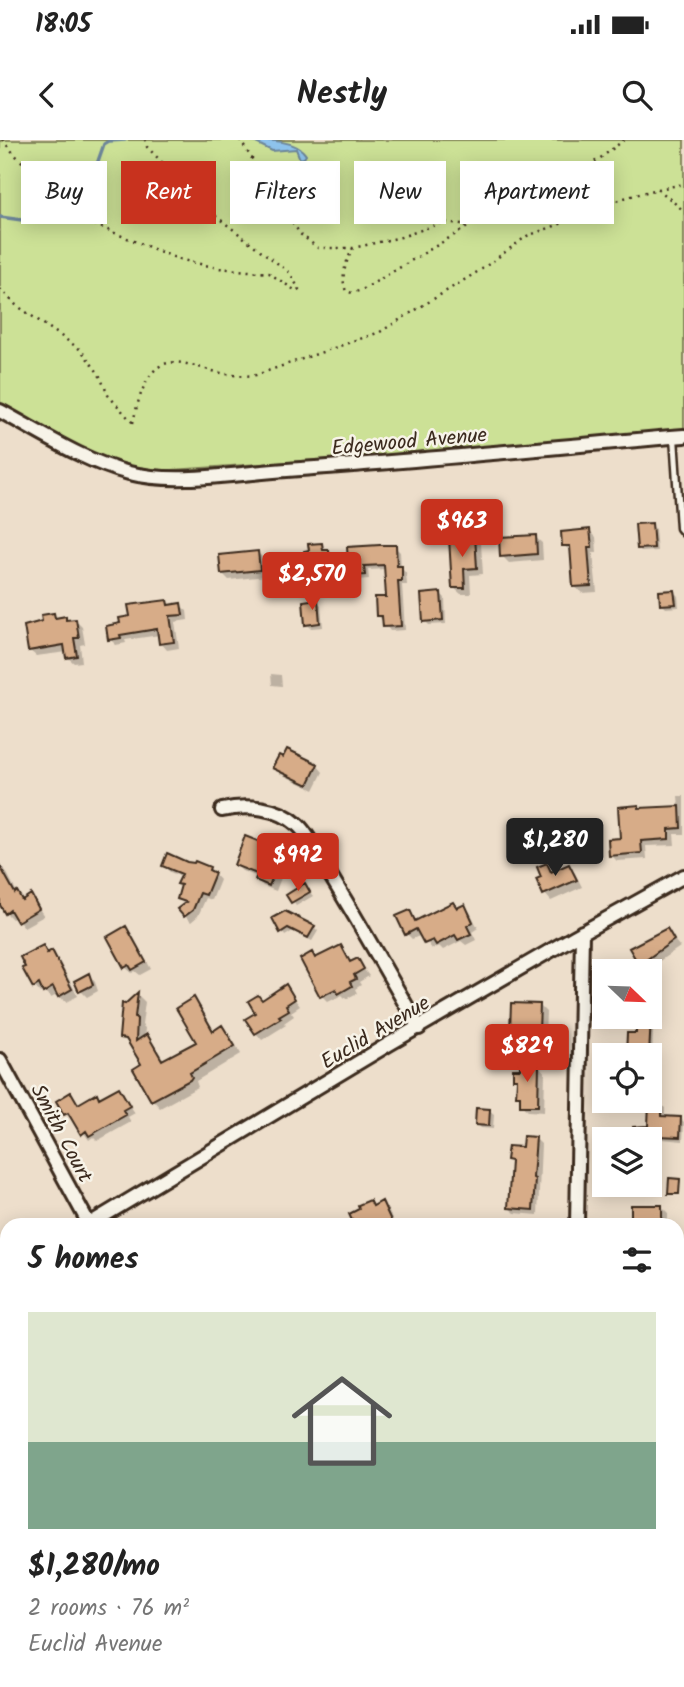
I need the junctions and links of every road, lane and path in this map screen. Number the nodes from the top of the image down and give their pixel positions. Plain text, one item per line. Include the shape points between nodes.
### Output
1 (2, 140) edge
2 (145, 140) edge
3 (240, 140) edge
4 (624, 140) edge
5 (21, 161) edge
6 (684, 184) edge
7 (658, 189) junction
8 (684, 211) edge
9 (93, 224) edge
10 (471, 225) junction
11 (353, 248) junction
12 (0, 289) edge
13 (0, 411) edge
14 (679, 437) edge
15 (684, 533) edge
16 (222, 810) dead end
17 (684, 876) edge
18 (582, 932) junction
19 (419, 1028) junction
20 (0, 1060) edge
21 (85, 1218) edge
22 (101, 1218) edge
23 (577, 1218) edge

1 - 5 path
2 - 9 path via 213,214 290,273 299,289 264,271 178,259
3 - 11 path via 300,234 318,248
4 - 10 path via 574,173 515,192
6 - 7 path
7 - 8 path
7 - 12 path via 527,236 380,332 256,375 225,374 188,362 164,365 145,383 133,424 108,395 99,373 81,350
10 - 11 path via 444,222
10 - 11 path via 352,293 343,282
13 - 14 street, Edgewood Avenue via 82,455 151,477
14 - 15 lane via 680,528
16 - 19 street via 267,809 299,826
17 - 18 street, Euclid Avenue
18 - 19 street, Euclid Avenue
18 - 23 street
19 - 22 street, Euclid Avenue
20 - 21 street, Smith Court

